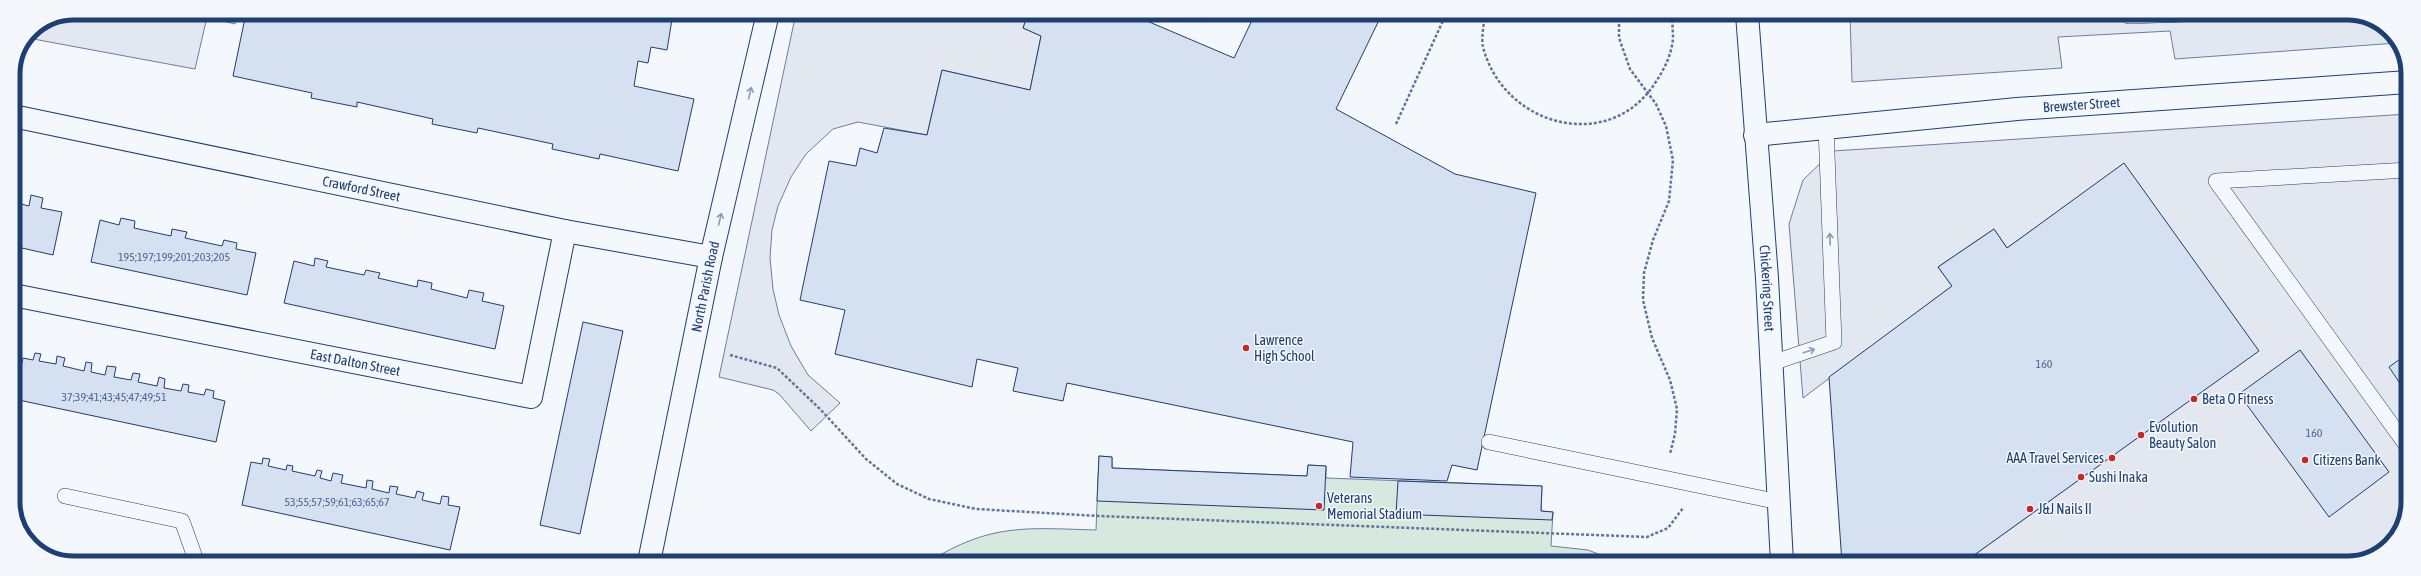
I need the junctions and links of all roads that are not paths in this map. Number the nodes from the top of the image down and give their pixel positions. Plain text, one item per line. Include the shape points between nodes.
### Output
1 (766, 20) edge
2 (1747, 20) edge
3 (2401, 82) edge
4 (20, 117) edge
5 (1826, 127) junction
6 (1756, 135) junction
7 (2401, 170) edge
8 (565, 231) junction
9 (711, 258) junction
10 (20, 296) edge
11 (1772, 363) junction
12 (2401, 438) edge
13 (1489, 442) dead end
14 (65, 496) dead end
15 (1779, 502) junction
16 (195, 556) edge
17 (650, 556) edge
18 (1782, 556) edge

9 -> 1 street, North Parish Road
2 - 6 street, Chickering Street
3 - 5 street, Brewster Street via 2017,109
4 - 8 street, Crawford Street
5 - 6 street, Brewster Street
11 -> 5 lane via 1834,342
6 - 11 street, Chickering Street
7 - 12 lane via 2216,181
8 - 9 street, Crawford Street
8 - 10 street, East Dalton Street via 531,397
9 - 17 street, North Parish Road
11 - 15 street, Chickering Street
13 - 15 lane
14 - 16 lane via 182,521
15 - 18 street, Chickering Street

